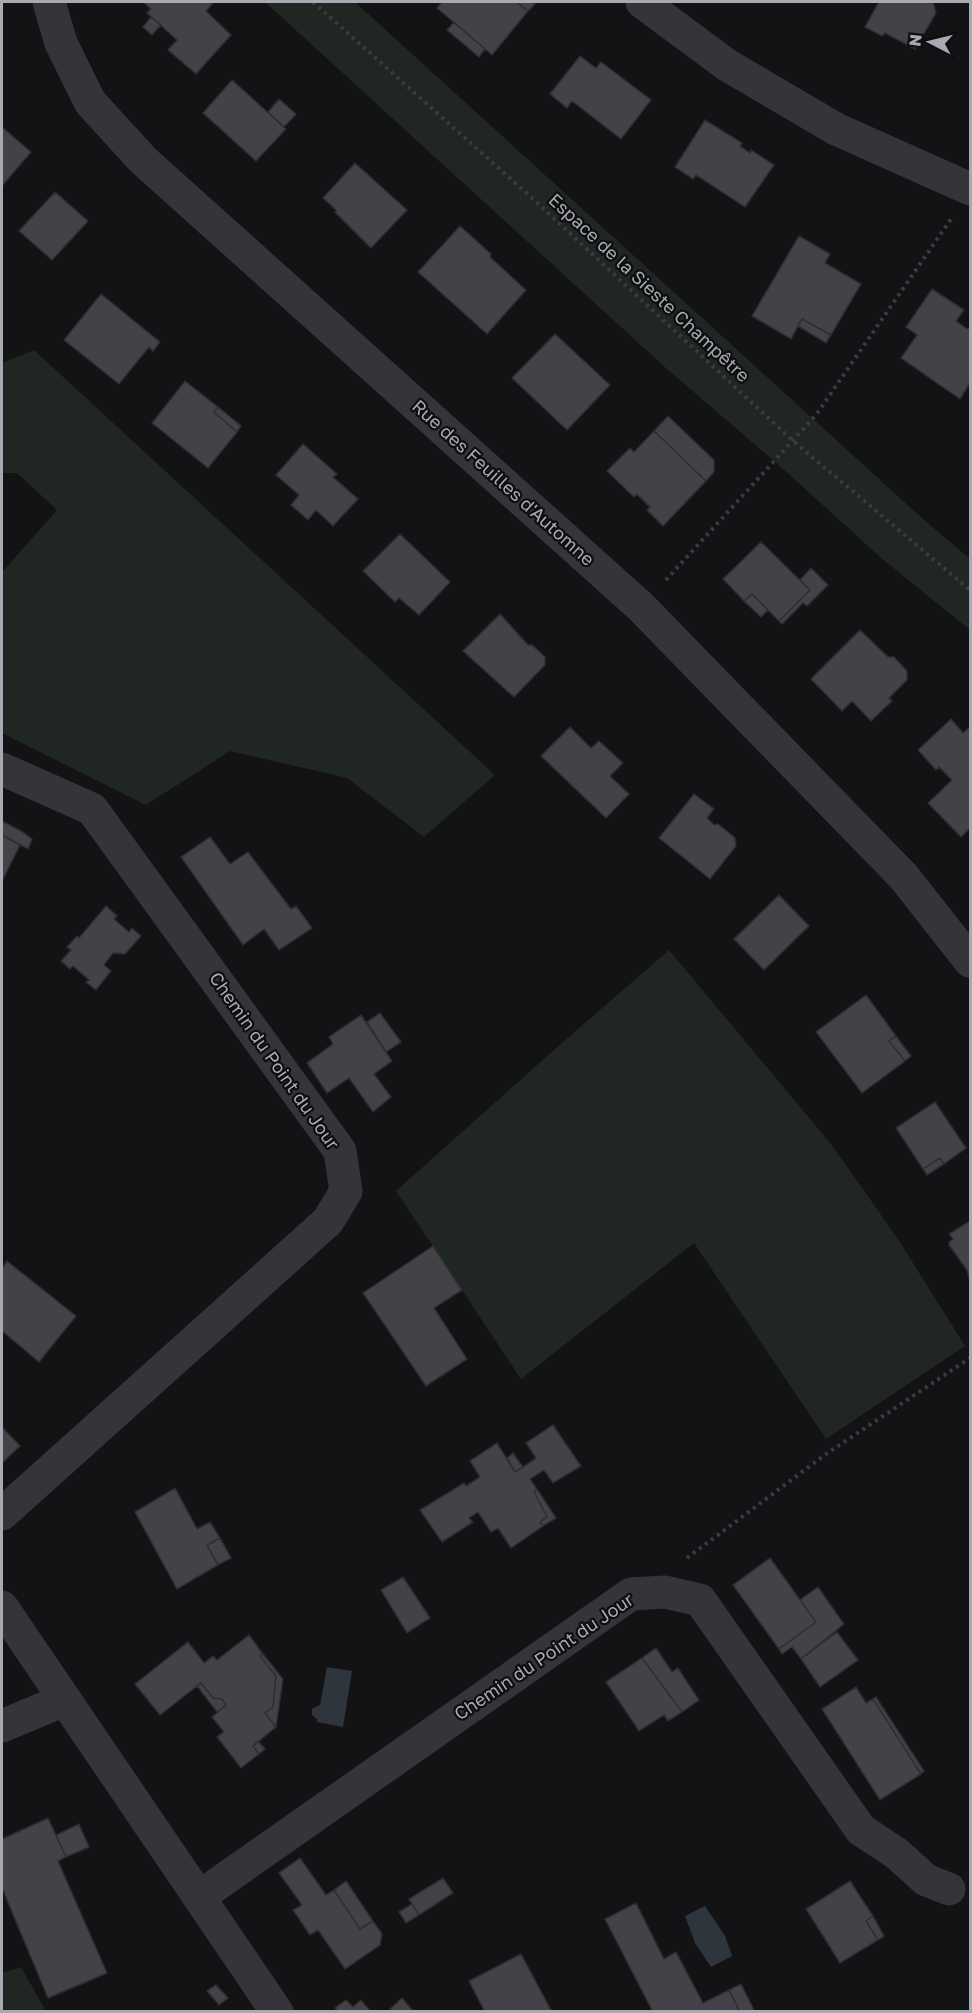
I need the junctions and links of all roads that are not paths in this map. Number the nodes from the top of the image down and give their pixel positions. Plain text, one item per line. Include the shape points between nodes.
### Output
1 (49, 2) edge
2 (642, 2) edge
3 (964, 200) edge
4 (2, 769) edge
5 (970, 962) edge
6 (2, 1515) edge
7 (2, 1607) edge
8 (64, 1700) junction
9 (2, 1726) edge
10 (948, 1889) dead end
11 (200, 1897) junction
12 (277, 2012) edge

1 - 5 street, Rue des Feuilles d'Automne via 61,43 90,102 143,160 641,607 904,877
2 - 3 street via 727,65
4 - 6 street, Chemin du Point du Jour via 92,808 339,1151 346,1191 328,1221
7 - 8 street
8 - 9 street
8 - 11 street
10 - 11 street, Chemin du Point du Jour via 926,1880 896,1853 861,1830 700,1600 665,1592 631,1594
11 - 12 street

